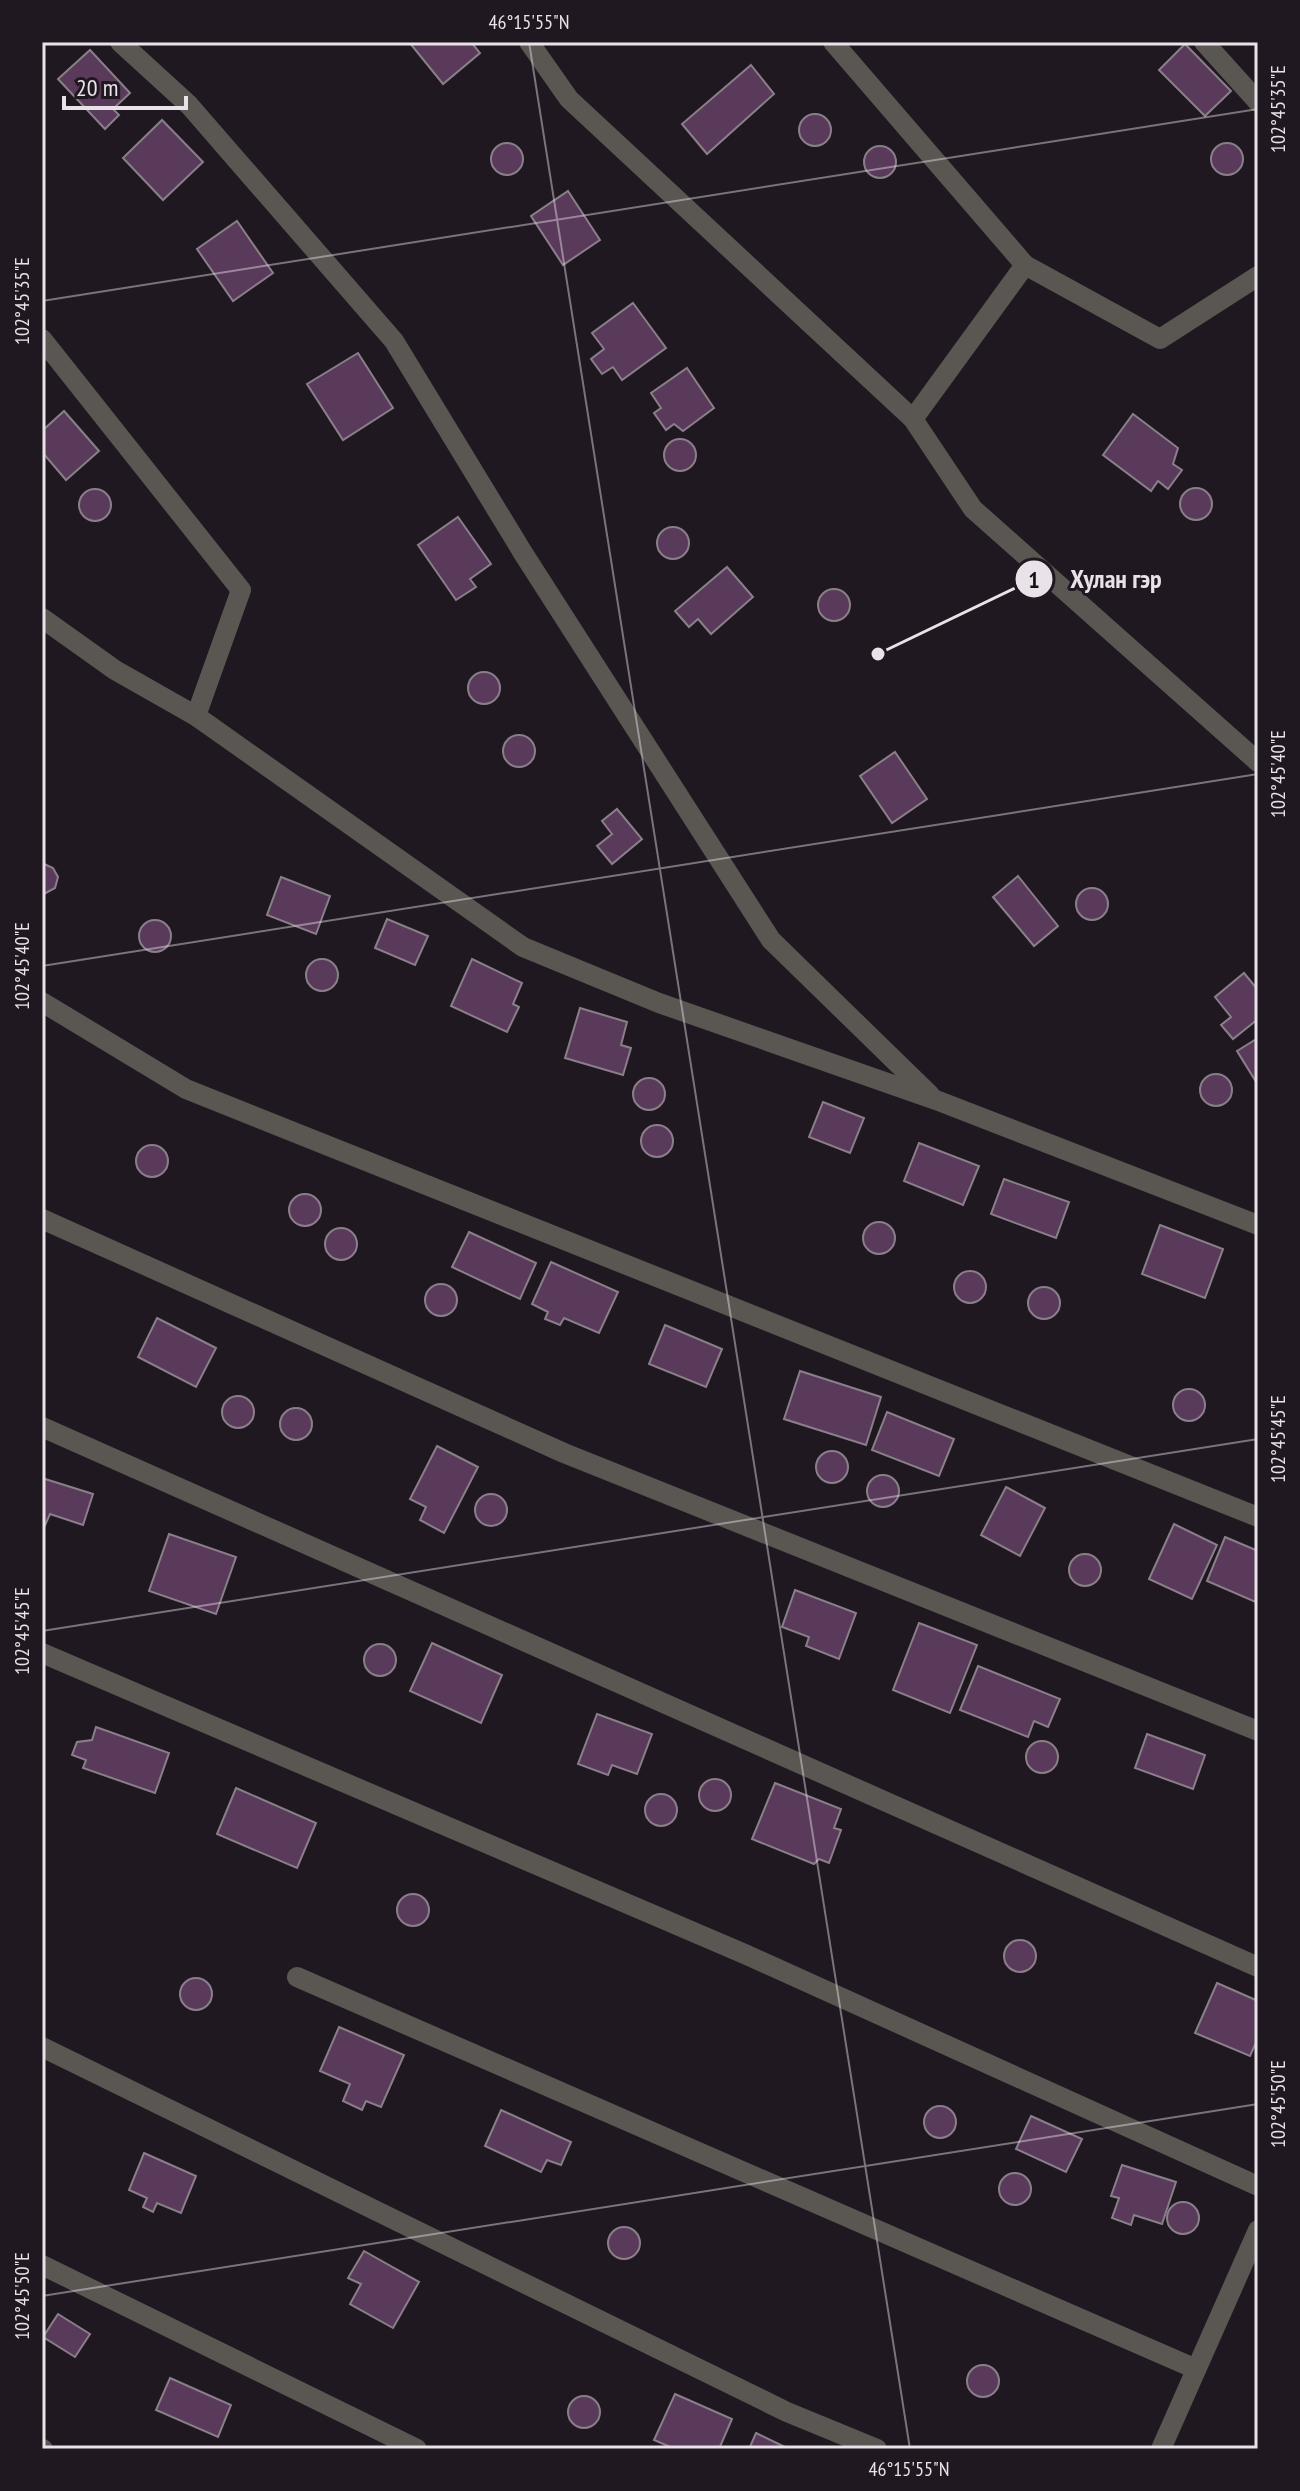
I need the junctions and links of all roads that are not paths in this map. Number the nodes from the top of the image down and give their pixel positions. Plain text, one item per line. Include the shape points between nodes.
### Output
1 (120, 42) edge
2 (529, 42) edge
3 (833, 42) edge
4 (1204, 42) edge
5 (1258, 102) edge
6 (1025, 265) junction
7 (1258, 276) edge
8 (42, 339) edge
9 (913, 419) junction
10 (42, 618) edge
11 (196, 716) junction
12 (1258, 762) edge
13 (42, 1002) edge
14 (936, 1100) junction
15 (42, 1219) edge
16 (1258, 1225) edge
17 (42, 1427) edge
18 (1258, 1517) edge
19 (42, 1653) edge
20 (1258, 1731) edge
21 (1258, 1967) edge
22 (297, 1977) dead end
23 (42, 2047) edge
24 (1258, 2186) edge
25 (1258, 2230) edge
26 (42, 2265) edge
27 (1196, 2369) junction
28 (417, 2449) edge
29 (877, 2449) edge
30 (1161, 2449) edge

1 - 14 street via 189,105 394,341 771,940
2 - 9 street via 569,99
3 - 6 street
4 - 5 street
6 - 7 street via 1160,339
6 - 9 street
8 - 11 street via 241,590
9 - 12 street via 973,509
10 - 11 street via 115,670
11 - 14 street via 523,947 659,1003
13 - 18 street via 186,1089
14 - 16 street
15 - 20 street via 564,1453
17 - 21 street
19 - 24 street via 747,1955
22 - 27 street
23 - 29 street via 787,2412
25 - 27 street
26 - 28 street
27 - 30 street

